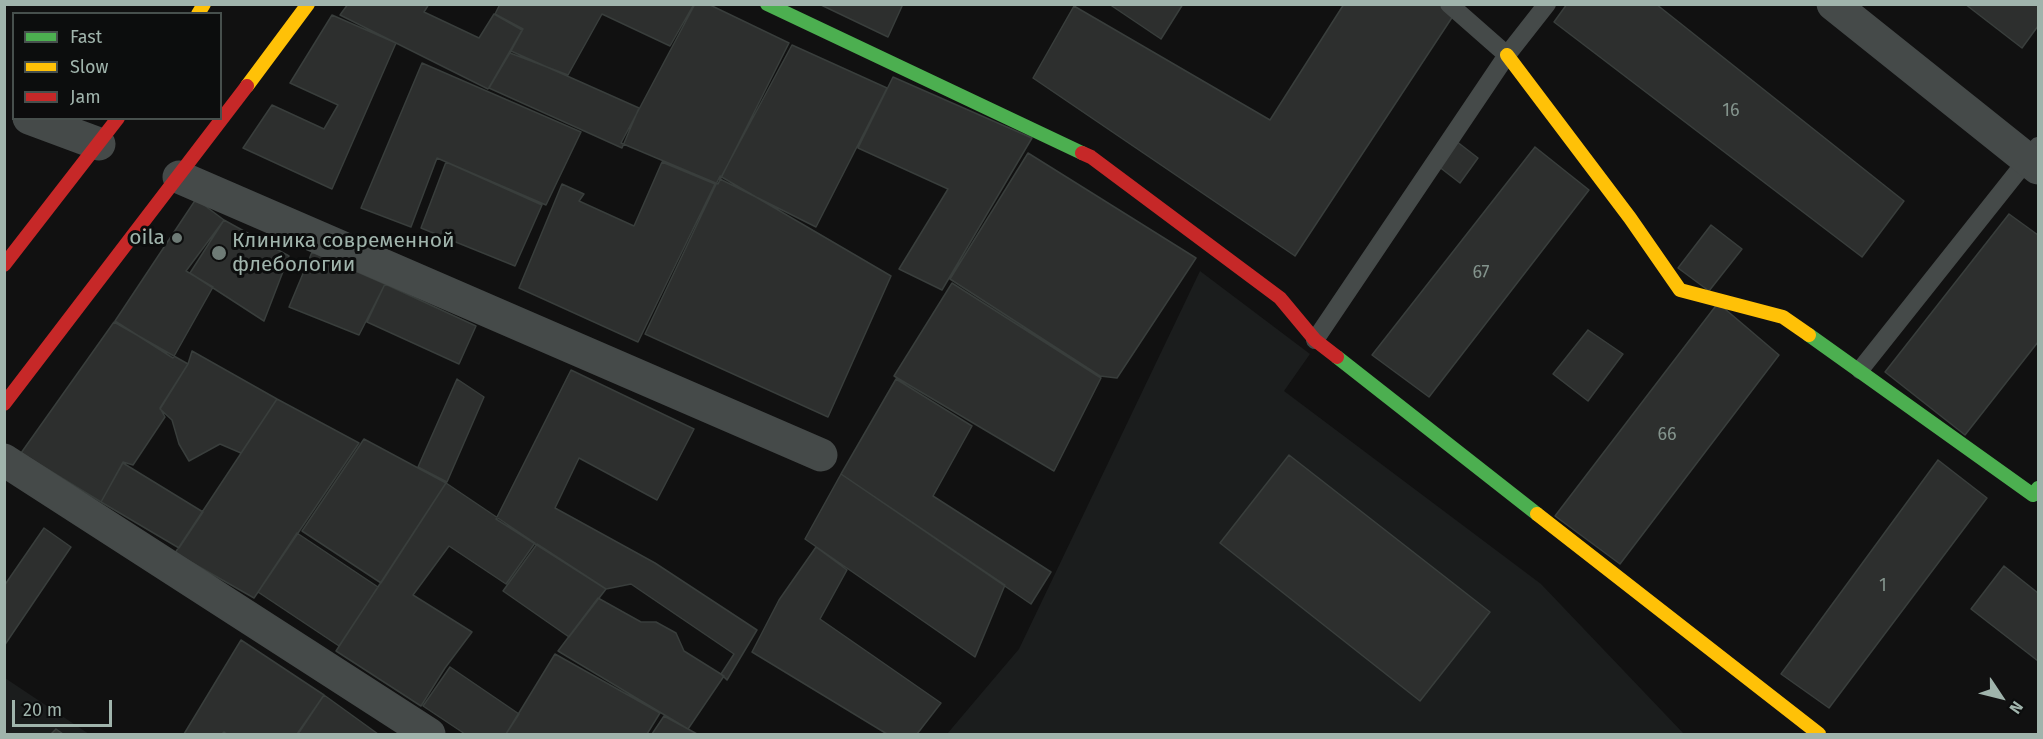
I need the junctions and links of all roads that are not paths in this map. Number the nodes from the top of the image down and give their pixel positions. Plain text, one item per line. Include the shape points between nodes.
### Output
1 (308, 4) edge
2 (767, 4) edge
3 (1449, 4) edge
4 (1547, 4) edge
5 (1833, 4) edge
6 (1507, 55) junction
7 (222, 119) edge
8 (41, 120) edge
9 (222, 120) edge
10 (108, 131) edge
11 (2035, 158) edge
12 (179, 177) junction
13 (4, 265) edge
14 (1315, 340) junction
15 (1860, 370) junction
16 (4, 404) edge
17 (821, 455) dead end
18 (4, 460) edge
19 (2038, 488) edge
20 (429, 735) edge
21 (1819, 735) edge

1 - 7 street
2 - 14 street via 1091,157 1280,298
3 - 6 lane
4 - 6 lane
5 - 11 street
6 - 14 lane
6 - 15 street via 1680,290 1783,317
8 - 10 street
9 - 12 street
10 - 13 street
11 - 15 lane
12 - 16 street
12 - 17 street
14 - 21 street
15 - 19 street via 2033,495
18 - 20 street

